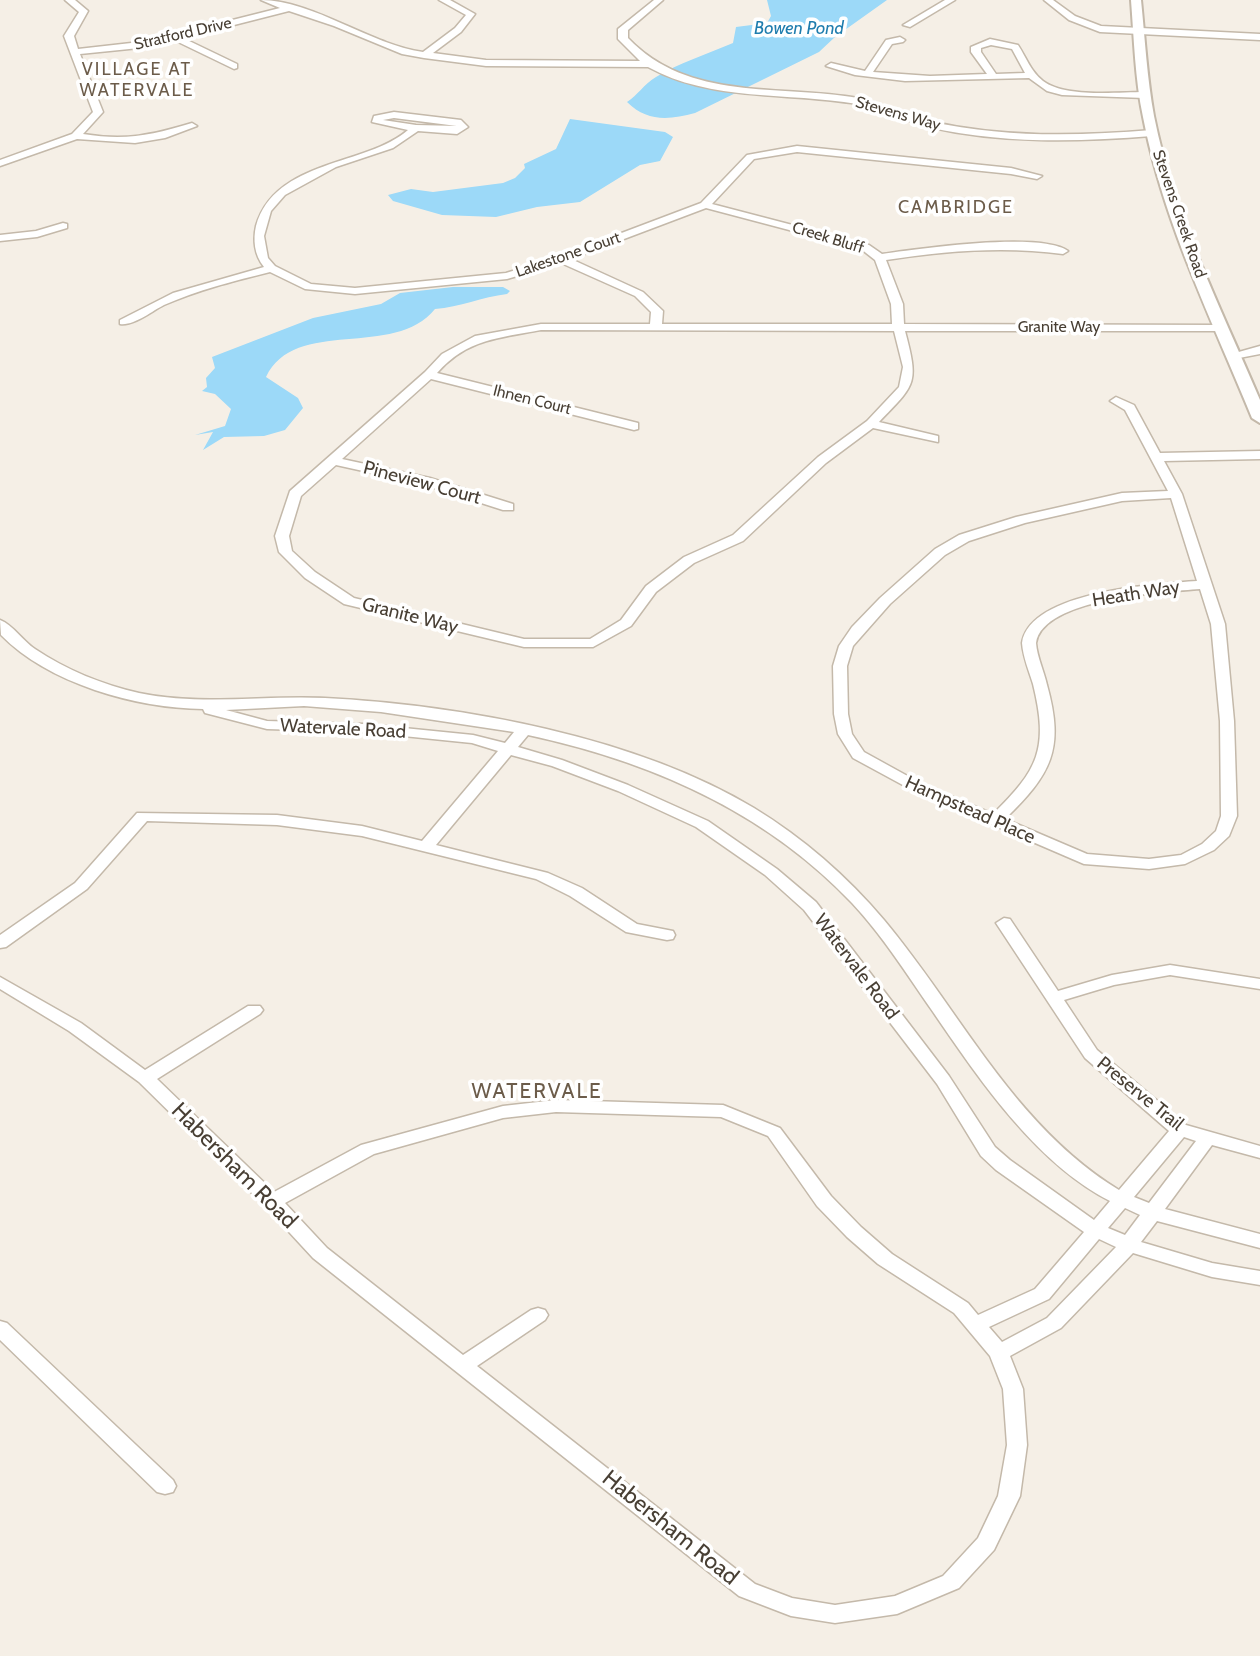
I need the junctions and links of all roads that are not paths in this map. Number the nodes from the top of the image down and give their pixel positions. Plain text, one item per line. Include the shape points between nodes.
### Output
1 (69, 0) edge
2 (265, 0) edge
3 (443, 0) edge
4 (659, 0) edge
5 (951, 0) edge
6 (1048, 0) edge
7 (1136, 0) edge
8 (290, 8) junction
9 (907, 25) dead end
10 (1138, 30) junction
11 (1260, 37) edge
12 (176, 38) junction
13 (900, 40) dead end
14 (74, 52) junction
15 (424, 55) junction
16 (234, 66) dead end
17 (653, 66) junction
18 (831, 66) dead end
19 (868, 73) junction
20 (1032, 75) junction
21 (993, 77) junction
22 (1144, 95) junction
23 (192, 126) dead end
24 (416, 128) junction
25 (1152, 133) junction
26 (76, 136) junction
27 (0, 163) edge
28 (1037, 176) dead end
29 (705, 205) junction
30 (64, 226) dead end
31 (0, 238) edge
32 (1063, 251) dead end
33 (880, 258) junction
34 (562, 259) junction
35 (271, 268) junction
36 (124, 322) dead end
37 (656, 326) junction
38 (898, 326) junction
39 (1220, 328) junction
40 (1260, 350) edge
41 (1234, 355) junction
42 (429, 375) junction
43 (1116, 401) dead end
44 (1260, 418) edge
45 (871, 424) junction
46 (634, 426) dead end
47 (934, 439) dead end
48 (1260, 455) edge
49 (1157, 457) junction
50 (336, 461) junction
51 (1176, 494) junction
52 (508, 507) dead end
53 (1206, 585) junction
54 (0, 624) edge
55 (191, 705) junction
56 (525, 729) junction
57 (508, 749) junction
58 (995, 821) junction
59 (426, 846) junction
60 (1004, 923) dead end
61 (667, 935) dead end
62 (0, 943) edge
63 (0, 982) edge
64 (1260, 984) edge
65 (1056, 997) junction
66 (254, 1010) dead end
67 (145, 1078) junction
68 (1180, 1130) junction
69 (1207, 1139) junction
70 (1260, 1152) edge
71 (1122, 1197) junction
72 (272, 1201) junction
73 (1154, 1213) junction
74 (1095, 1230) junction
75 (1260, 1241) edge
76 (1129, 1245) junction
77 (1260, 1278) edge
78 (1044, 1291) junction
79 (1069, 1308) junction
80 (538, 1315) dead end
81 (975, 1325) junction
82 (0, 1328) edge
83 (999, 1353) junction
84 (464, 1365) junction
85 (165, 1486) dead end

1 - 14 street via 84,11 69,36
2 - 8 street, Stevens Way
3 - 15 street via 471,14 458,30
4 - 17 street via 621,33
5 - 9 street
6 - 10 street via 1076,22 1100,29
7 - 10 street, Stevens Creek Road
8 - 12 street, Stratford Drive
8 - 15 street, Stevens Way via 392,48
10 - 11 street
10 - 22 street, Stevens Creek Road
12 - 14 street, Stratford Drive
12 - 16 street
13 - 19 street via 889,43
14 - 26 street via 98,112
15 - 17 street, Stevens Way via 486,63
17 - 25 street, Stevens Way via 706,83 862,101 918,121 986,134 1065,138
18 - 19 street
19 - 21 street via 934,79
20 - 21 street
20 - 21 street via 1016,47 986,43 976,47 976,52
20 - 22 street via 1057,91
22 - 25 street, Stevens Creek Road
23 - 26 street via 133,142
24 - 24 street via 457,131 463,127 394,115 377,118 377,122
24 - 35 street via 389,146 332,165 281,193 266,210 259,236 263,260
25 - 39 street, Stevens Creek Road
26 - 27 street
28 - 29 street, Lakestone Court via 797,149 751,157
29 - 33 street, Creek Bluff via 865,247
29 - 34 street, Lakestone Court
30 - 31 street
32 - 33 street via 1001,244
33 - 38 street, Creek Bluff via 897,304
34 - 35 street, Lakestone Court via 507,276 355,291 309,287
34 - 37 street via 639,294 657,311
35 - 36 street via 184,290
37 - 38 street, Granite Way
37 - 42 street, Granite Way via 506,331 475,339 446,356
38 - 39 street, Granite Way
38 - 45 street, Granite Way via 909,367 905,388
39 - 41 street, Stevens Creek Road
40 - 41 street
41 - 44 street, Stevens Creek Road
42 - 46 street, Ihnen Court
42 - 50 street, Granite Way
43 - 49 street, Hampstead Place via 1130,408
45 - 47 street
45 - 50 street, Granite Way via 822,460 738,538 689,560 651,589 626,623 593,643 523,643 394,613 349,600 310,575 286,552 285,521 295,494
48 - 49 street
49 - 51 street, Hampstead Place
50 - 52 street, Pineview Court via 425,481
51 - 53 street, Hampstead Place
51 - 58 street, Hampstead Place via 1122,497 964,538 940,552 885,601 856,629 846,646 839,666 841,714 845,734 858,755
53 - 58 street, Heath Way via 1100,596 1043,620 1031,634 1030,652 1041,686 1048,736 1034,781
53 - 58 street, Hampstead Place via 1218,624 1227,722 1229,816 1223,833 1185,859 1113,864 1084,859
54 - 55 street, Watervale Road via 47,663 90,683 137,699
55 - 56 street, Watervale Road via 311,702
55 - 57 street, Watervale Road via 267,725 432,734
56 - 57 street
56 - 71 street, Watervale Road via 653,765 720,794 802,847 878,924 1040,1139 1096,1184
57 - 59 street
57 - 74 street, Watervale Road via 557,763 669,808 732,842 771,872 810,906 841,943 943,1080 988,1151
59 - 61 street via 542,876 632,928
59 - 62 street via 322,824 143,816 81,886
60 - 65 street, Preserve Trail
63 - 67 street, Habersham Road via 75,1027
64 - 65 street via 1170,970 1112,980
65 - 68 street, Preserve Trail via 1091,1054
66 - 67 street
67 - 72 street, Habersham Road
68 - 69 street, Preserve Trail
68 - 71 street
69 - 70 street, Preserve Trail
69 - 73 street
71 - 73 street, Watervale Road
71 - 74 street
72 - 81 street, Habersham Road via 368,1149 503,1112 556,1106 723,1111 774,1132 824,1201 854,1233 961,1308
72 - 84 street, Habersham Road via 320,1253
73 - 75 street, Watervale Road
73 - 76 street
74 - 76 street, Watervale Road
74 - 78 street
76 - 77 street, Watervale Road via 1212,1270
76 - 79 street
78 - 79 street
78 - 81 street
79 - 83 street via 1054,1323
80 - 84 street
81 - 83 street, Habersham Road
82 - 85 street
83 - 84 street, Habersham Road via 1013,1389 1017,1445 1009,1496 986,1544 951,1582 897,1605 835,1614 791,1607 747,1590

